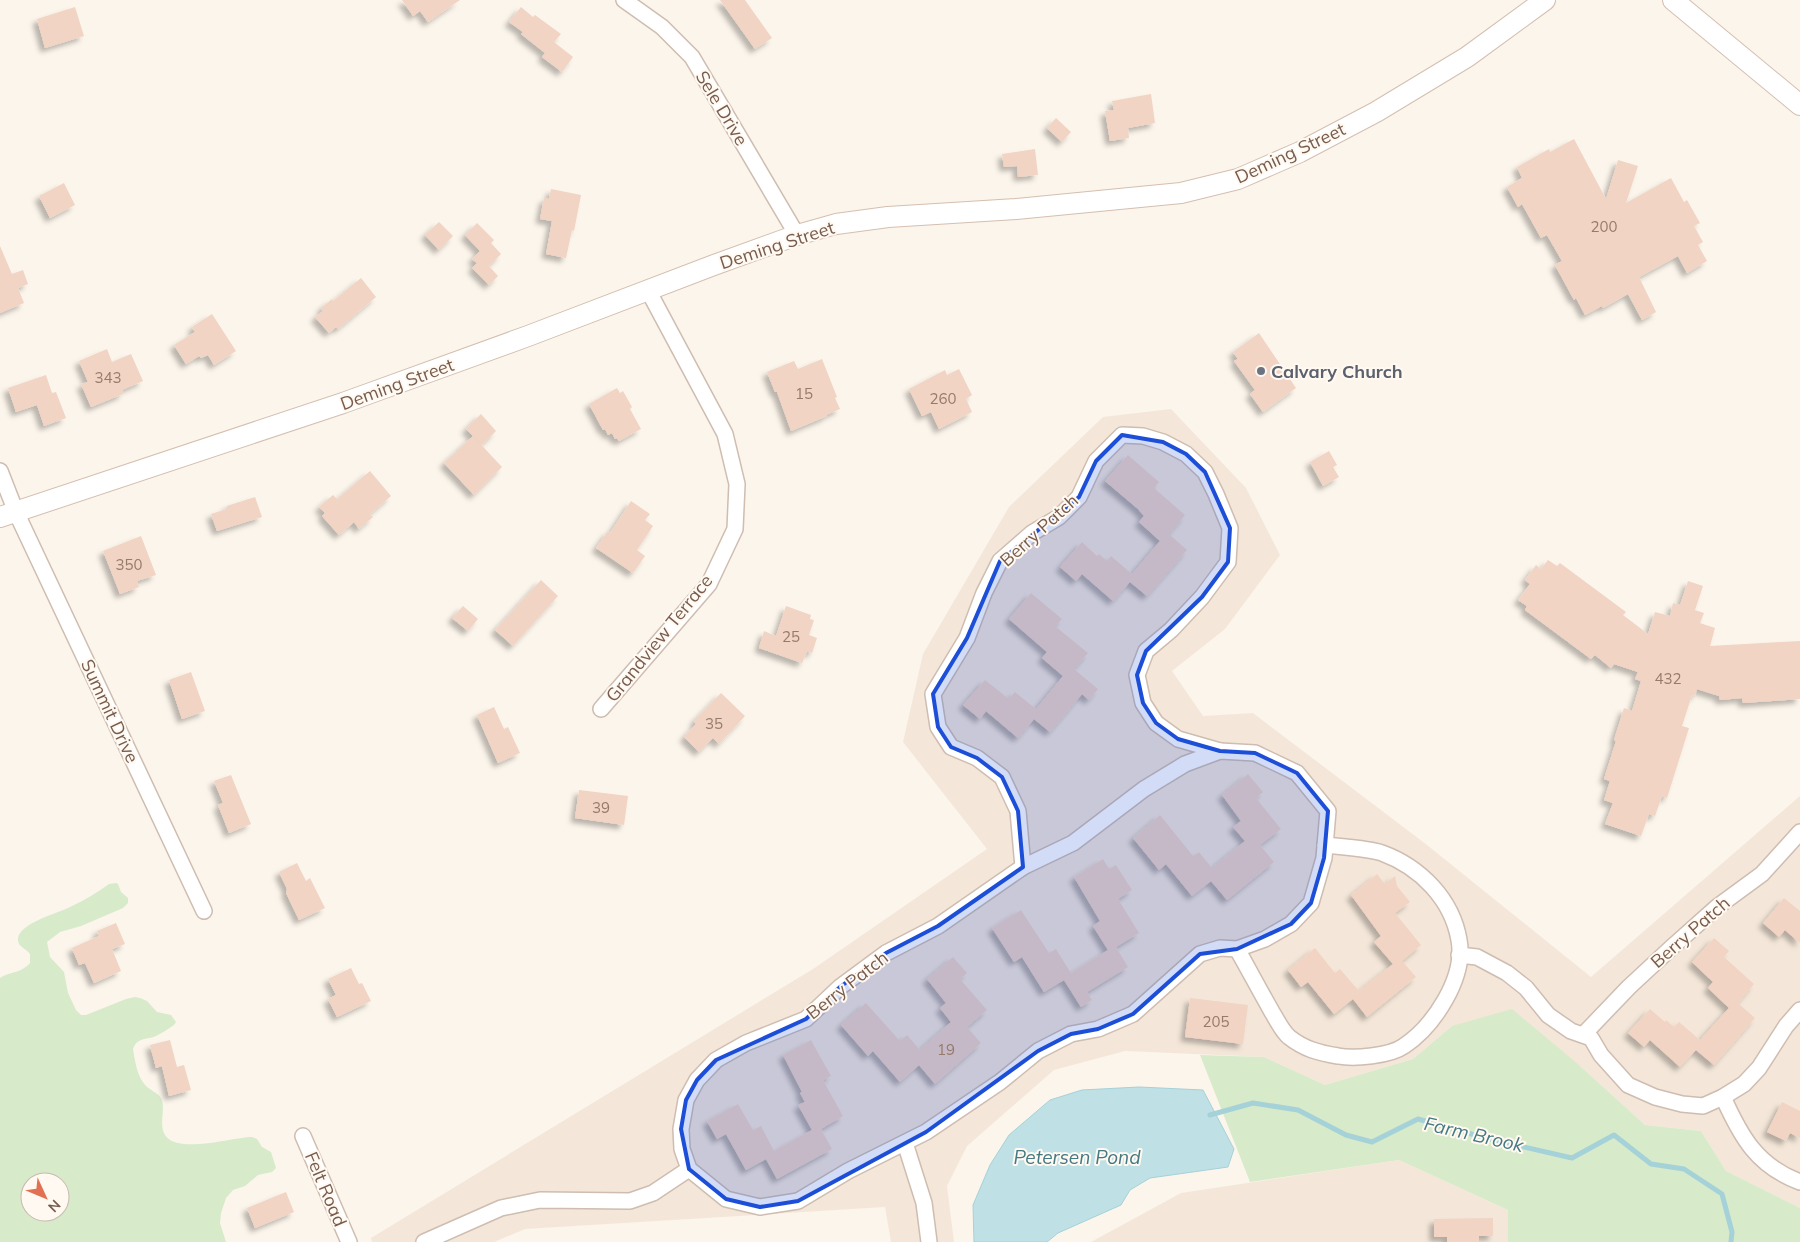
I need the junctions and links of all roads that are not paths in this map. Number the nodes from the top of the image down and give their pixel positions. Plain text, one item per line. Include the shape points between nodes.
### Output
1 (624, 0) edge
2 (1545, 0) edge
3 (1673, 0) edge
4 (1800, 105) edge
5 (797, 235) junction
6 (648, 292) junction
7 (0, 471) edge
8 (8, 514) edge
9 (601, 709) dead end
10 (1220, 750) junction
11 (1800, 832) edge
12 (1325, 845) junction
13 (1023, 867) junction
14 (204, 911) dead end
15 (1238, 948) junction
16 (1459, 954) junction
17 (1800, 1010) edge
18 (1583, 1035) junction
19 (1723, 1097) junction
20 (303, 1136) dead end
21 (905, 1142) junction
22 (689, 1169) junction
23 (1800, 1182) edge
24 (349, 1242) edge
25 (424, 1242) edge
26 (929, 1242) edge

1 - 5 street, Sele Drive via 662,27 692,57
2 - 5 street, Deming Street via 1467,57 1376,112 1300,152 1238,179 1181,193 888,217 836,224
3 - 4 street
5 - 6 street, Deming Street
6 - 8 street, Deming Street via 343,403
6 - 9 street, Grandview Terrace via 724,434 737,484 734,529 708,584
7 - 8 street, Summit Drive
8 - 14 street, Summit Drive
10 - 12 street, Berry Patch via 1255,753 1297,773 1328,811
10 - 13 street, Berry Patch via 1185,764 1144,789 1072,842
10 - 13 street, Berry Patch via 1178,739 1156,723 1143,703 1137,675 1146,651 1202,598 1228,562 1230,528 1205,472 1186,454 1143,436 1122,435 1096,461 1079,497 1059,517 1032,533 1000,561 967,638 933,694 938,727 951,747 977,758 1002,777 1018,811
11 - 18 street, Berry Patch via 1762,874 1684,936
12 - 15 street, Berry Patch via 1311,903 1291,924 1265,939
12 - 16 street via 1380,853 1408,866 1437,890 1452,914 1460,941
13 - 22 street, Berry Patch via 938,926 886,953 840,987 806,1019 716,1060 697,1080 686,1100 681,1129 682,1149
15 - 16 street via 1288,1036 1305,1048 1349,1058 1373,1056 1403,1047 1426,1027 1444,1002 1458,971
15 - 21 street, Berry Patch via 1220,948 1200,954 1133,1014 1098,1029 1071,1034 1038,1052 1000,1082 926,1132
16 - 18 street via 1477,958 1507,973 1526,988 1548,1015
17 - 19 street via 1759,1068 1744,1084
18 - 19 street via 1591,1038 1601,1055 1628,1085 1655,1097 1703,1106
19 - 23 street via 1735,1124 1761,1160 1777,1172
20 - 24 street, Felt Road
21 - 22 street, Berry Patch via 798,1201 760,1207 726,1199
21 - 26 street via 924,1203
22 - 25 street via 653,1193 630,1201 540,1200 501,1208

